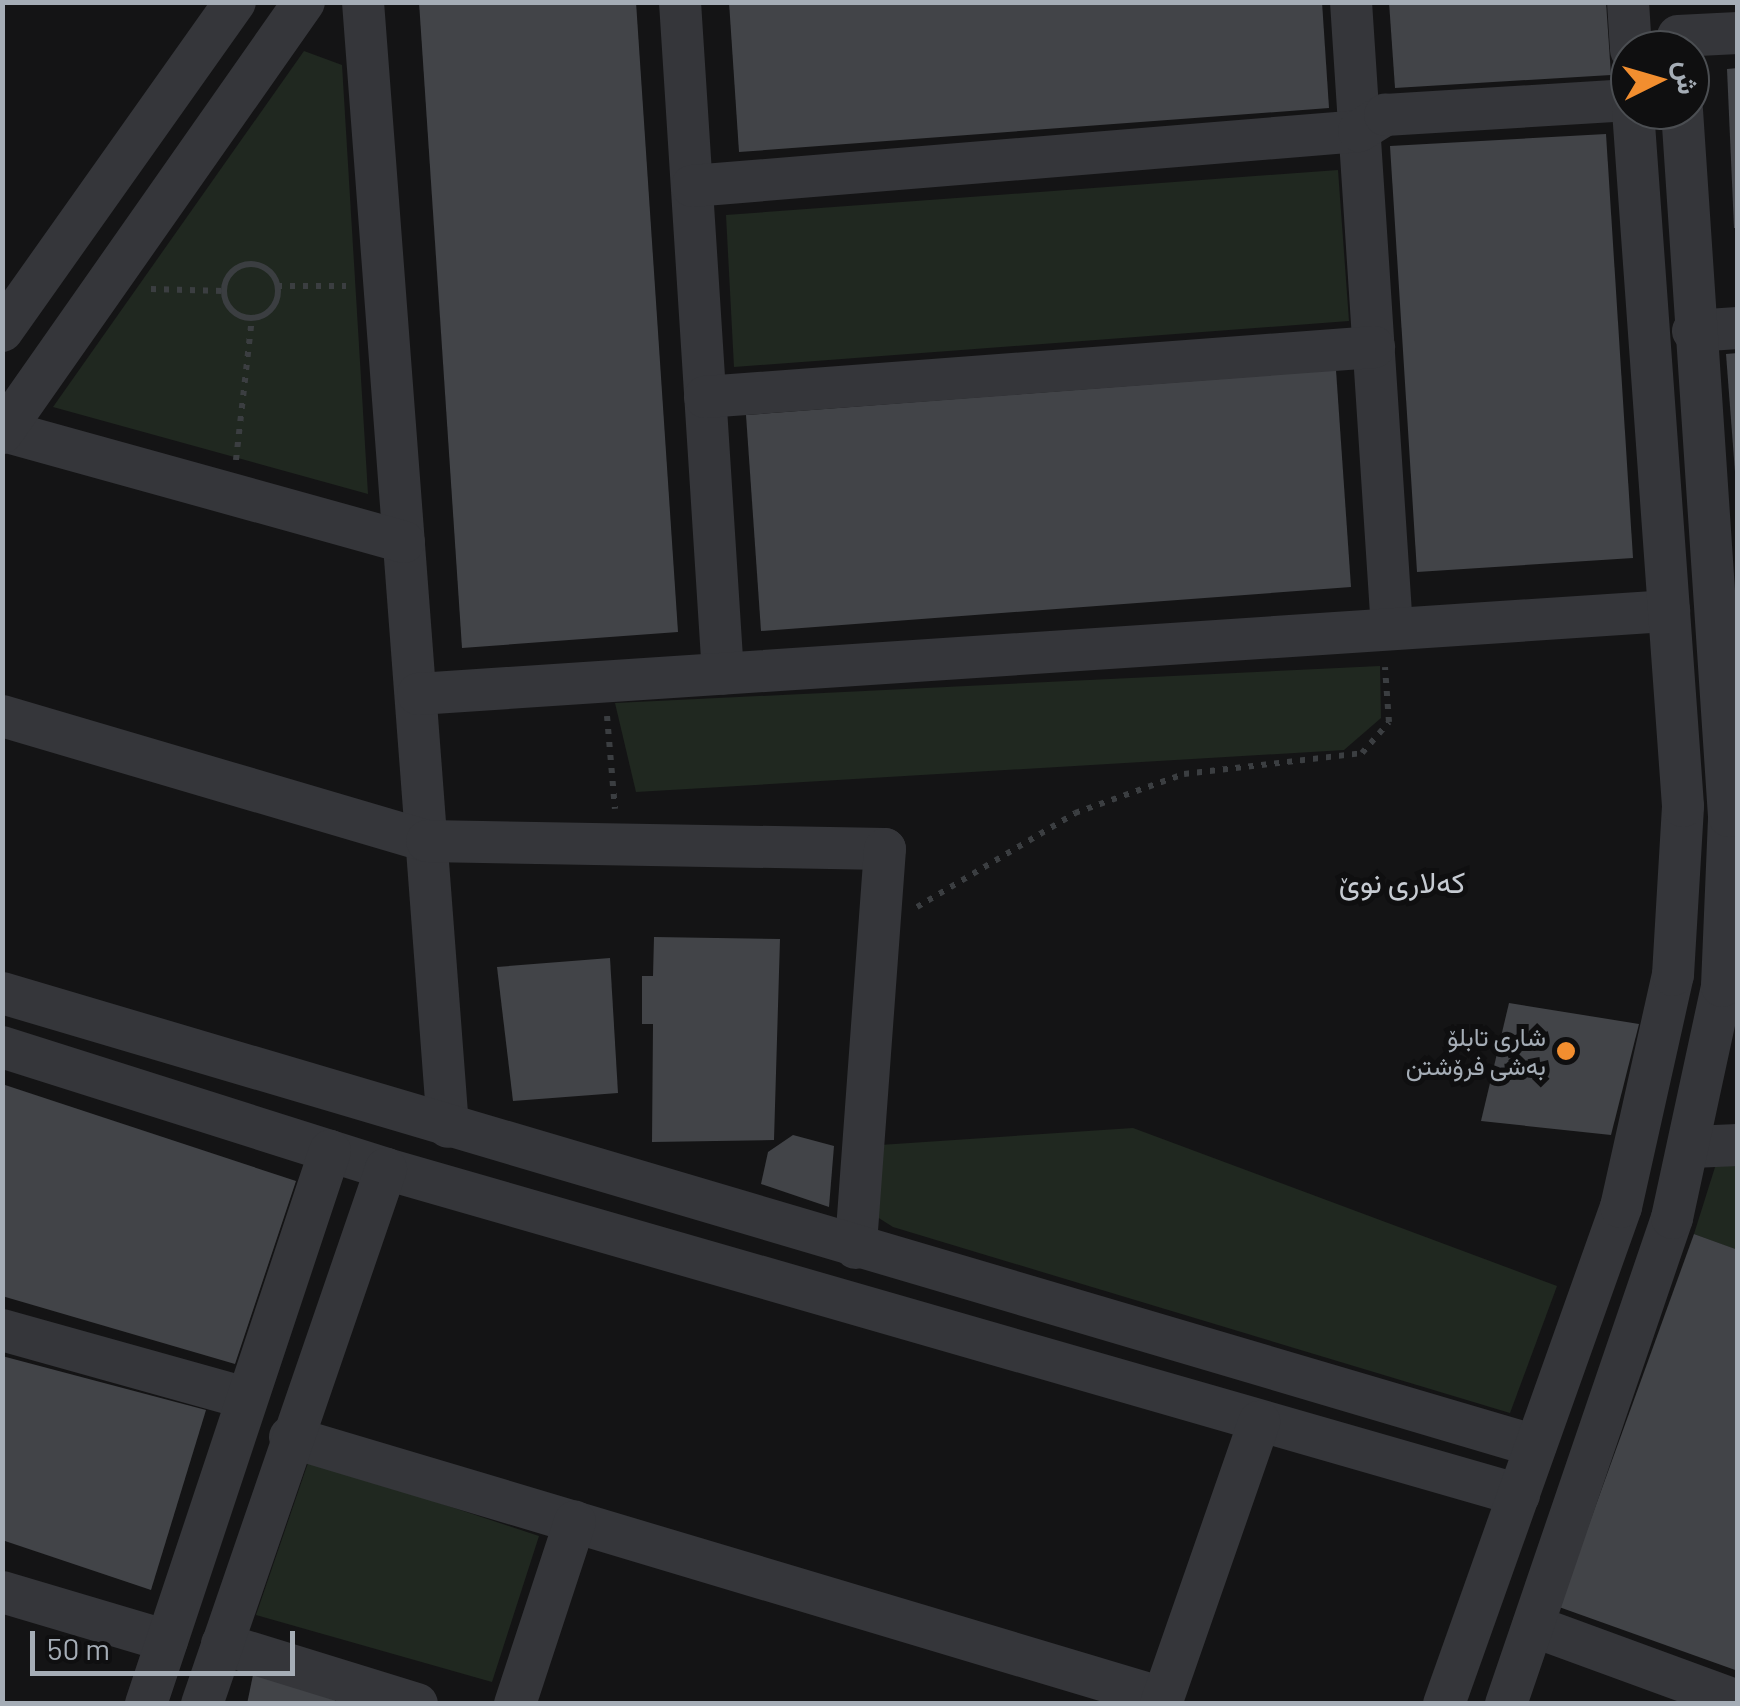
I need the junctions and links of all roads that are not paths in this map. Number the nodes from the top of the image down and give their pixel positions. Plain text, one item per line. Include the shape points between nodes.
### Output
1 (235, 2) edge
2 (304, 2) edge
3 (363, 2) edge
4 (680, 2) edge
5 (1351, 2) edge
6 (1628, 2) edge
7 (1678, 29) edge
8 (1629, 30) edge
9 (1738, 32) edge
10 (1610, 101) edge
11 (1634, 130) edge
12 (1683, 130) edge
13 (1360, 131) junction
14 (692, 186) junction
15 (1738, 328) edge
16 (2, 331) edge
17 (1693, 331) junction
18 (1374, 347) junction
19 (705, 397) junction
20 (3, 432) edge
21 (404, 542) junction
22 (1727, 605) edge
23 (1669, 611) junction
24 (1387, 629) junction
25 (1729, 652) edge
26 (723, 674) junction
27 (418, 694) junction
28 (2, 716) edge
29 (427, 842) junction
30 (1674, 975) junction
31 (1722, 986) junction
32 (2, 993) edge
33 (130, 1031) junction
34 (2, 1047) edge
35 (112, 1080) junction
36 (448, 1127) junction
37 (1738, 1145) edge
38 (1692, 1147) junction
39 (330, 1150) junction
40 (386, 1168) junction
41 (798, 1229) junction
42 (856, 1248) junction
43 (783, 1282) junction
44 (2, 1330) edge
45 (242, 1397) junction
46 (1259, 1422) junction
47 (290, 1437) junction
48 (1535, 1446) junction
49 (1519, 1494) junction
50 (575, 1522) junction
51 (2, 1592) edge
52 (1532, 1626) junction
53 (166, 1641) junction
54 (222, 1644) junction
55 (1162, 1701) edge
56 (1738, 1701) edge
57 (146, 1704) edge
58 (202, 1704) edge
59 (417, 1704) edge
60 (515, 1704) edge
61 (1444, 1704) edge
62 (1506, 1704) edge

1 - 16 street
2 - 20 street
3 - 21 street
4 - 14 street
5 - 13 street
6 - 8 street
7 - 9 street
10 - 13 street via 1385,116
11 - 23 street
12 - 17 street
13 - 14 street
13 - 18 street
14 - 19 street
15 - 17 street
17 - 22 street
18 - 19 street
18 - 24 street
19 - 26 street
20 - 21 street
21 - 27 street
22 - 25 street
23 - 24 street
23 - 30 street via 1684,806
24 - 26 street
25 - 31 street
26 - 27 street
27 - 29 street
28 - 29 street
29 - 36 street
29 - 42 street via 885,849
30 - 31 street
30 - 48 street via 1638,1150
31 - 38 street
32 - 33 street
33 - 35 street
33 - 36 street
34 - 35 street
35 - 39 street
36 - 41 street
37 - 38 street
38 - 52 street
39 - 40 street
39 - 45 street
40 - 43 street
40 - 47 street
41 - 42 street
41 - 43 street
42 - 48 street
43 - 46 street
44 - 45 street
45 - 53 street
46 - 49 street
46 - 55 street
47 - 50 street
47 - 54 street
48 - 49 street
49 - 61 street
50 - 55 street
50 - 60 street
51 - 53 street
52 - 56 street
52 - 62 street
53 - 57 street
54 - 58 street
54 - 59 street

